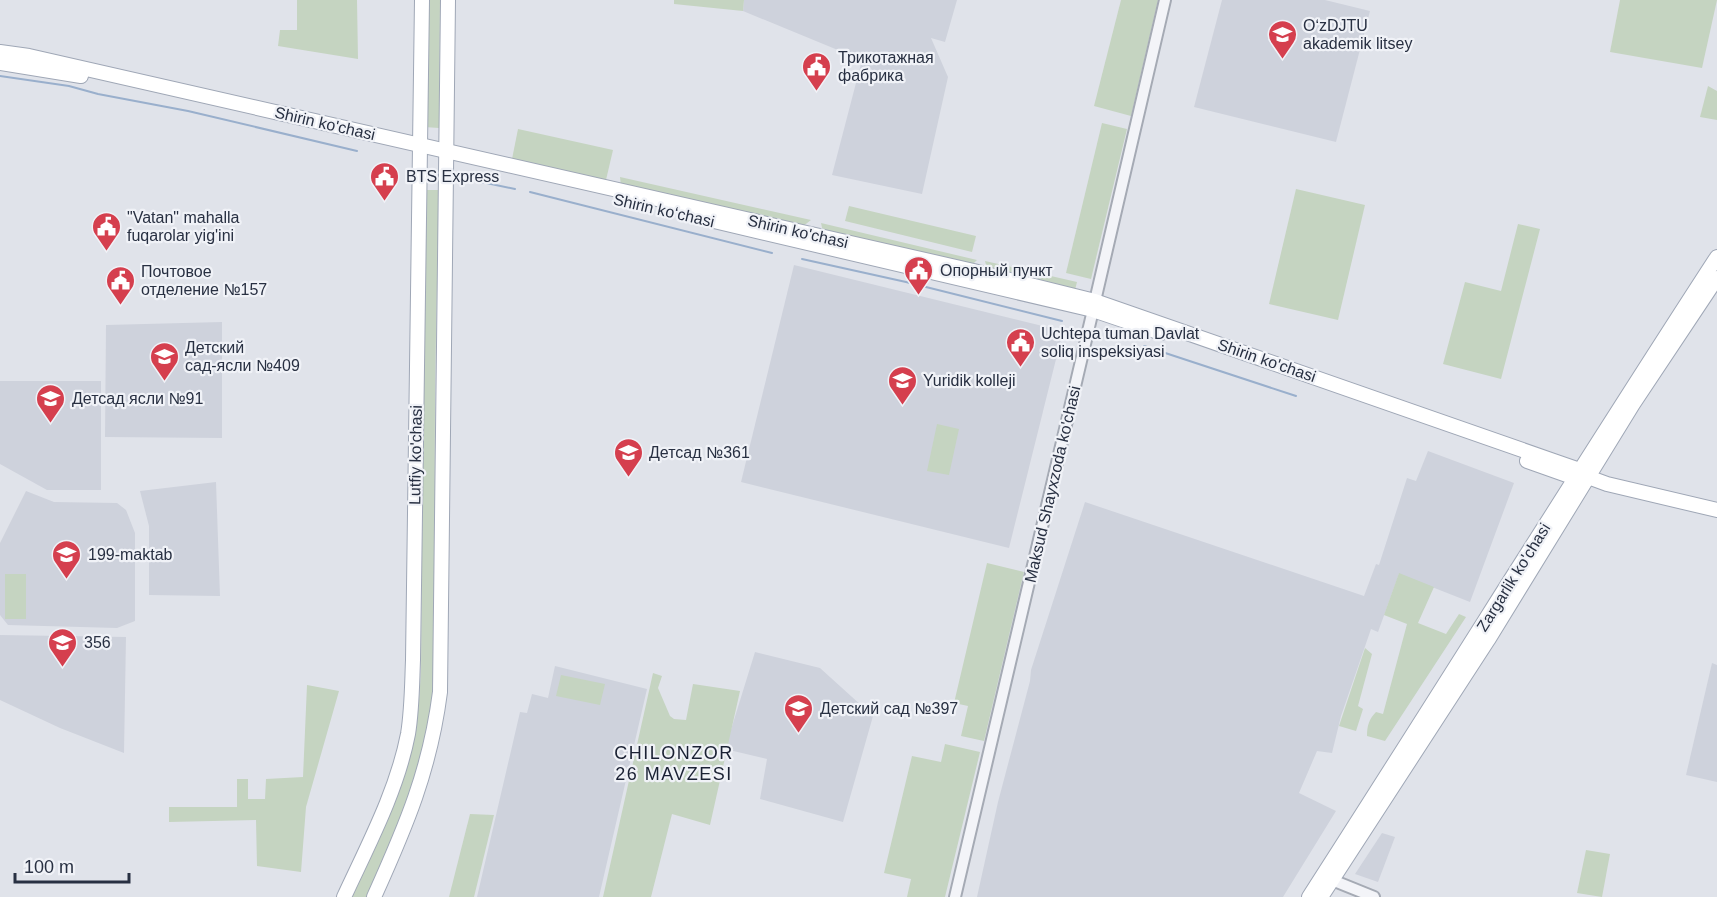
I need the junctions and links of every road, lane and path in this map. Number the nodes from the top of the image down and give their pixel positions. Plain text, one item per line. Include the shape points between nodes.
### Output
1 (422, 0) edge
2 (448, 0) edge
3 (1166, 0) edge
4 (0, 52) edge
5 (0, 63) edge
6 (418, 148) junction
7 (445, 154) junction
8 (1717, 257) edge
9 (1717, 278) edge
10 (1094, 305) junction
11 (1581, 475) junction
12 (1717, 510) edge
13 (1332, 880) junction
14 (344, 897) edge
15 (374, 897) edge
16 (955, 897) edge
17 (1309, 897) edge
18 (1321, 897) edge
19 (1374, 897) edge

1 - 6 main road, Lutfiy ko'chasi
2 - 7 main road, Lutfiy ko'chasi
3 - 10 street, Maksud Shayxzoda ko'chasi
4 - 6 main road, Shirin ko'chasi
5 - 6 main road, Shirin ko'chasi via 85,77
6 - 7 main road, Shirin ko'chasi
6 - 14 main road, Lutfiy ko'chasi via 413,660 408,734 380,818
7 - 10 main road, Shirin ko'chasi
7 - 15 main road, Lutfiy ko'chasi via 440,692 423,779
8 - 11 main road, Zargarlik ko'chasi
9 - 11 main road, Zargarlik ko'chasi
10 - 11 main road, Shirin ko'chasi
10 - 16 street, Maksud Shayxzoda ko'chasi
11 - 12 main road, Shirin ko'chasi
11 - 13 main road, Zargarlik ko'chasi via 1488,640
11 - 17 main road, Zargarlik ko'chasi
13 - 18 main road, Zargarlik ko'chasi
13 - 19 street

